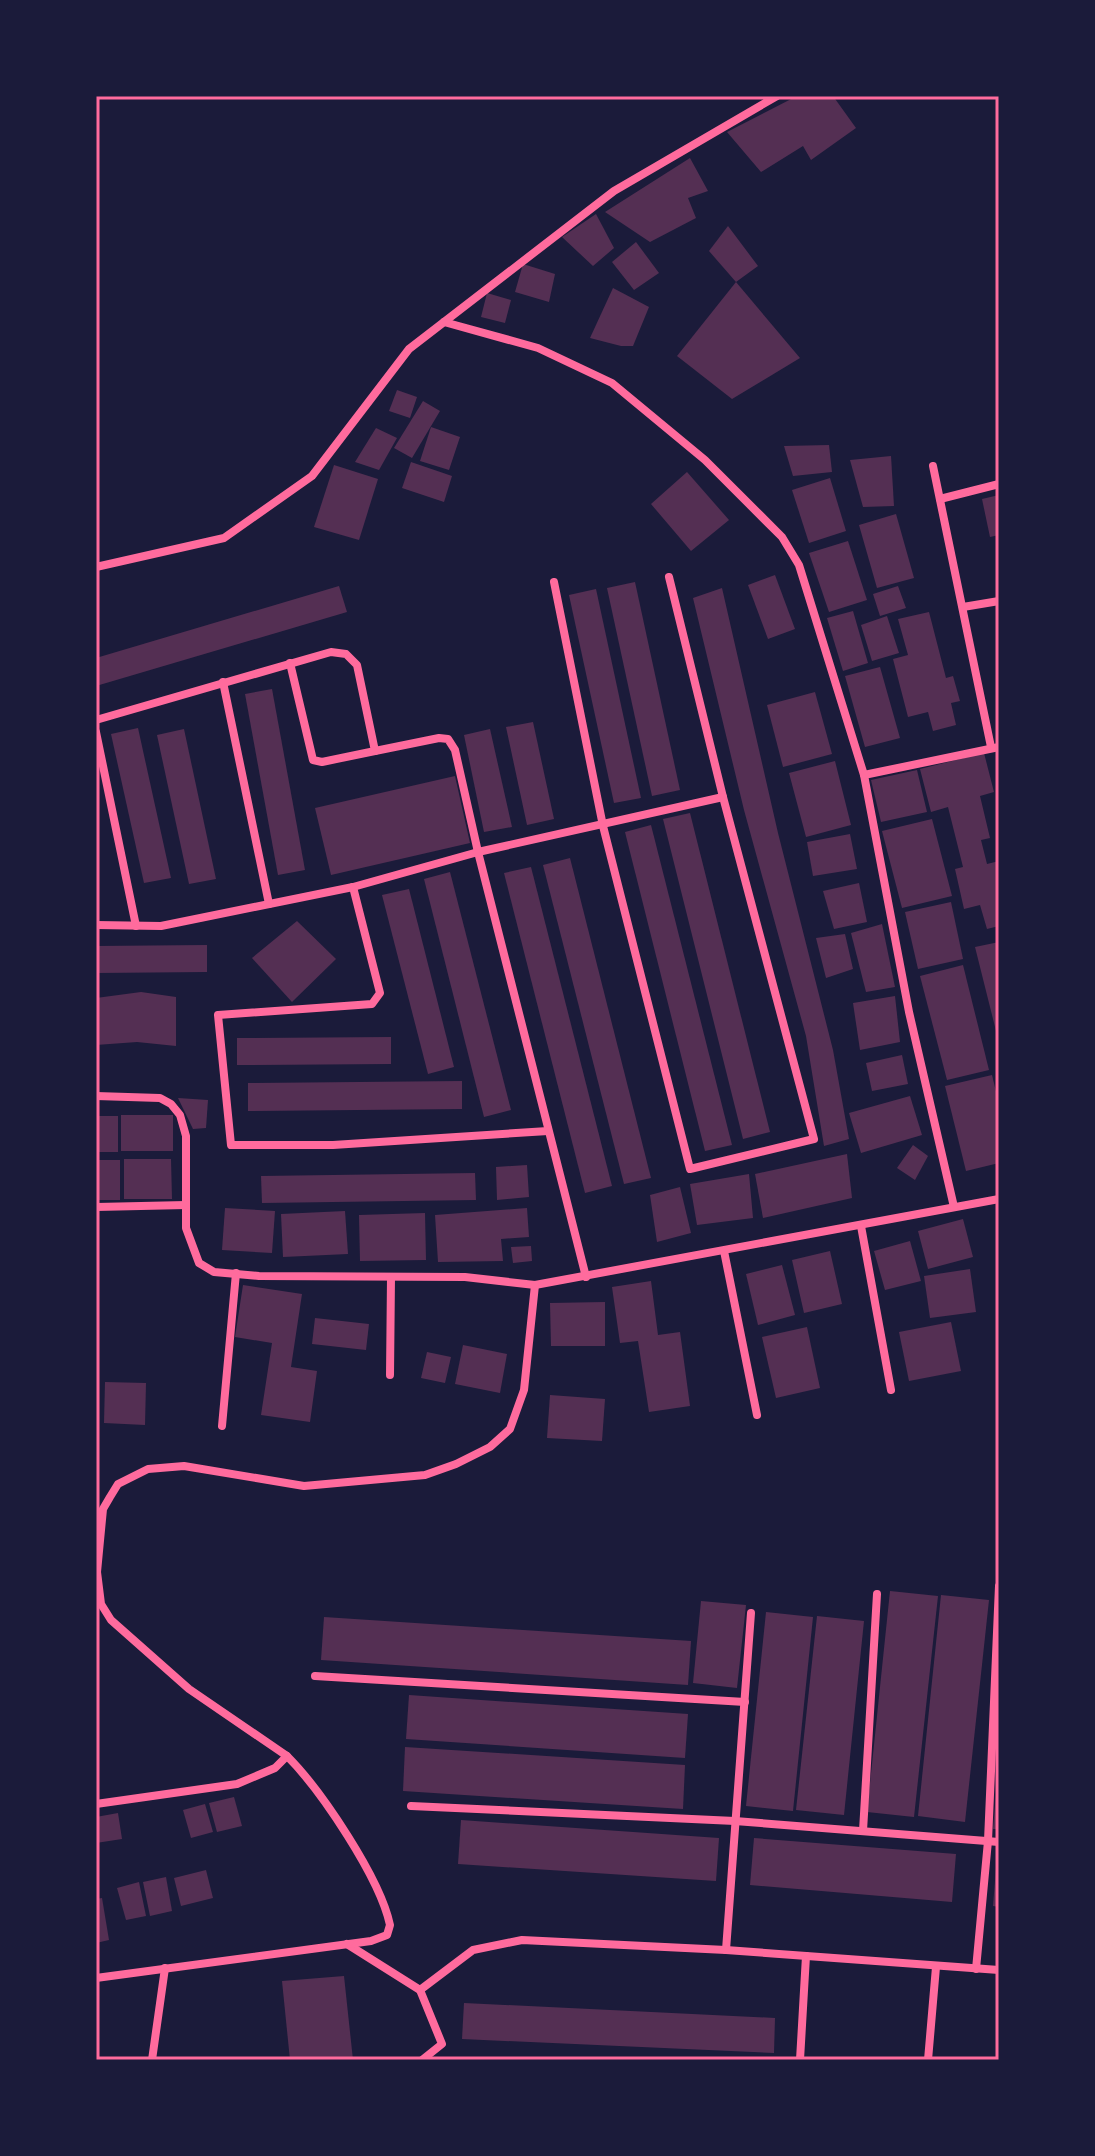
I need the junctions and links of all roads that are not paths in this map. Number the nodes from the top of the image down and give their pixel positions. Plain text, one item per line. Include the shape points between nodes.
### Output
1 (773, 97) edge
2 (444, 322) junction
3 (933, 466) dead end
4 (999, 484) edge
5 (940, 499) junction
6 (96, 567) edge
7 (669, 577) dead end
8 (554, 582) dead end
9 (999, 601) edge
10 (963, 607) junction
11 (290, 663) junction
12 (223, 682) junction
13 (96, 720) edge
14 (96, 732) edge
15 (995, 747) edge
16 (375, 751) junction
17 (864, 775) junction
18 (723, 797) junction
19 (603, 826) junction
20 (478, 852) junction
21 (353, 887) junction
22 (269, 904) junction
23 (96, 925) edge
24 (136, 926) junction
25 (96, 1096) edge
26 (548, 1131) junction
27 (999, 1199) edge
28 (186, 1205) junction
29 (96, 1207) edge
30 (954, 1207) junction
31 (861, 1226) junction
32 (724, 1251) junction
33 (236, 1273) junction
34 (391, 1277) junction
35 (586, 1277) junction
36 (535, 1285) junction
37 (390, 1375) dead end
38 (891, 1390) dead end
39 (757, 1415) dead end
40 (222, 1426) dead end
41 (999, 1586) edge
42 (877, 1594) dead end
43 (751, 1613) dead end
44 (315, 1676) dead end
45 (745, 1702) junction
46 (287, 1756) junction
47 (96, 1804) edge
48 (411, 1806) dead end
49 (735, 1821) junction
50 (863, 1831) junction
51 (988, 1841) junction
52 (999, 1842) edge
53 (346, 1944) junction
54 (726, 1950) junction
55 (806, 1956) junction
56 (936, 1967) junction
57 (165, 1968) junction
58 (976, 1969) junction
59 (999, 1970) edge
60 (96, 1978) edge
61 (420, 1990) junction
62 (152, 2060) edge
63 (422, 2060) edge
64 (800, 2060) edge
65 (928, 2060) edge

1 - 2 street via 614,191
2 - 6 street via 409,349 312,476 224,538
2 - 17 street via 538,348 612,383 705,460 782,537 799,565
3 - 5 street
4 - 5 street
5 - 10 street
7 - 18 street
8 - 19 street
9 - 10 street
10 - 15 street
11 - 12 street
11 - 16 street via 331,652 353,658
11 - 16 street via 313,760
12 - 13 street
12 - 22 street
14 - 24 street
15 - 17 street
16 - 20 street via 448,739
17 - 30 street via 909,1012
18 - 19 street
18 - 19 street via 814,1139 750,1156 690,1169
19 - 20 street
20 - 21 street
20 - 26 street
21 - 22 street
21 - 26 street via 380,993 372,1004 218,1015 231,1145 333,1145
22 - 24 street via 161,926
23 - 24 street
25 - 28 street via 160,1098 171,1104 186,1136
26 - 35 street
27 - 30 street
28 - 29 street
28 - 33 street via 186,1228 199,1263 214,1272
30 - 31 street
31 - 32 street
31 - 38 street
32 - 35 street
32 - 39 street
33 - 34 street
33 - 40 street
34 - 36 street via 465,1277
34 - 37 street
35 - 36 street
36 - 46 street via 524,1390 510,1429 490,1447 425,1475 304,1486 184,1466 160,1468 118,1484 103,1509 97,1572 101,1604 111,1620 189,1689
41 - 51 street
42 - 50 street
43 - 45 street
44 - 45 street
45 - 49 street
46 - 47 street via 275,1768 237,1784
46 - 53 street via 356,1848 389,1919 383,1938
48 - 49 street
49 - 50 street
49 - 54 street
50 - 51 street
51 - 52 street
51 - 58 street
53 - 57 street
53 - 61 street
54 - 55 street
54 - 61 street via 522,1940 473,1950
55 - 56 street
55 - 64 street
56 - 58 street
56 - 65 street
57 - 60 street
57 - 62 street
58 - 59 street
61 - 63 street via 442,2044

